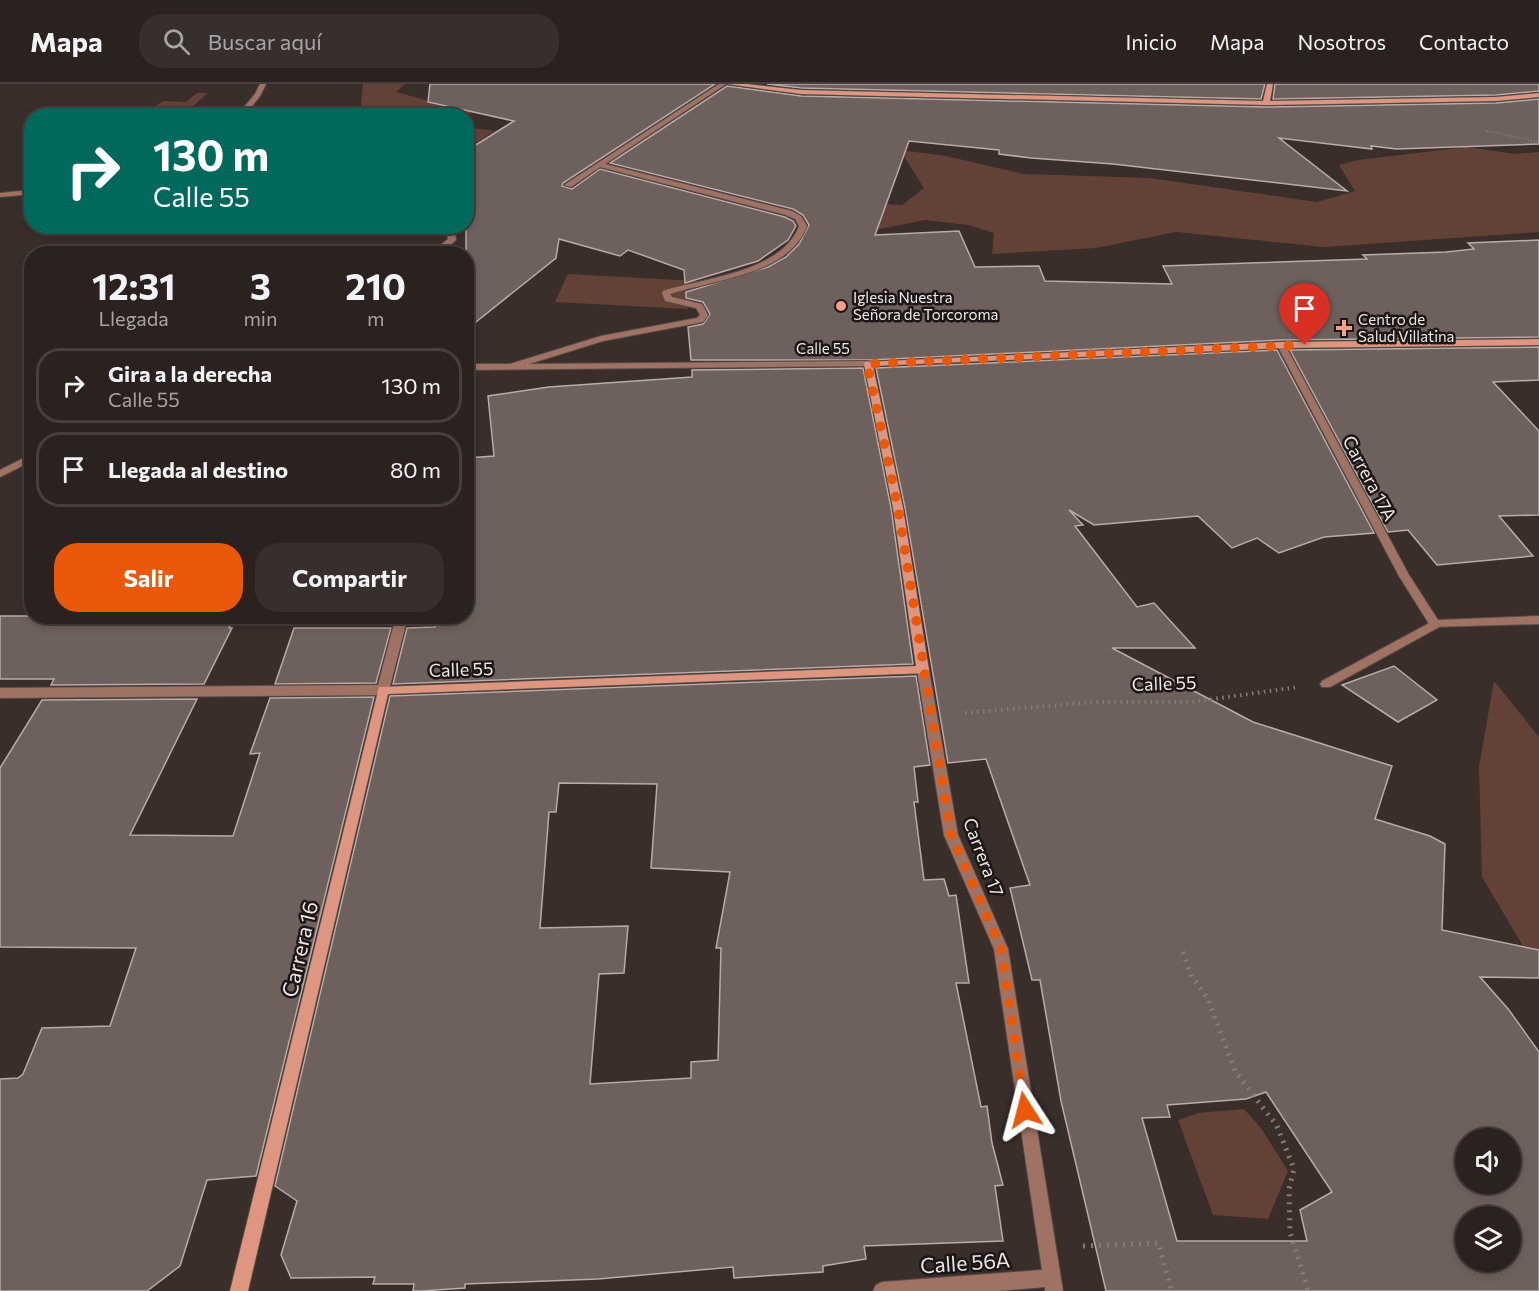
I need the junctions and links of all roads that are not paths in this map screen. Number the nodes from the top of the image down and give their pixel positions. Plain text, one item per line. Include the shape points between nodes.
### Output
1 (263, 84) edge
2 (723, 84) edge
3 (730, 84) edge
4 (1270, 84) edge
5 (1539, 95) edge
6 (1266, 102) junction
7 (247, 108) edge
8 (601, 165) junction
9 (568, 185) dead end
10 (24, 193) edge
11 (0, 195) edge
12 (451, 234) edge
13 (444, 246) edge
14 (1539, 342) edge
15 (1281, 345) junction
16 (867, 364) junction
17 (474, 367) edge
18 (510, 367) junction
19 (24, 461) edge
20 (0, 474) edge
21 (1539, 621) edge
22 (400, 624) edge
23 (1435, 624) junction
24 (923, 670) junction
25 (1326, 684) road end
26 (383, 690) junction
27 (0, 693) edge
28 (1053, 1284) edge
29 (239, 1291) edge
30 (882, 1291) edge

1 - 7 street
2 - 8 street
3 - 6 street via 801,92
4 - 6 street
5 - 6 street
8 - 9 street
8 - 18 street via 789,213 803,226 801,235 757,270 666,293 668,299 699,306 704,315 700,320 601,339
10 - 11 street
12 - 13 street via 452,240
14 - 15 street, Calle 55
15 - 16 street, Calle 55
15 - 23 street, Carrera 17A via 1404,576
16 - 18 street, Calle 55
16 - 24 street, Carrera 17 via 898,508
17 - 18 street, Calle 55
19 - 20 street
21 - 23 street
22 - 26 street, Carrera 16
23 - 25 street
24 - 26 street, Calle 55
24 - 28 street, Carrera 17 via 951,835 1001,949
26 - 27 street, Calle 55
26 - 29 street, Carrera 16
28 - 30 street, Calle 56A

